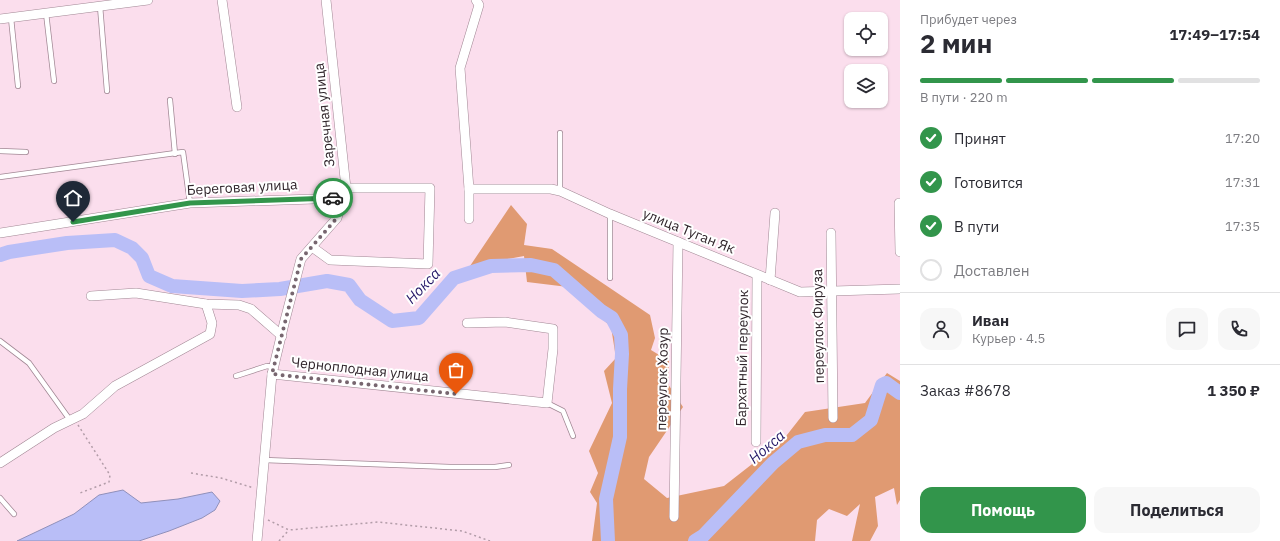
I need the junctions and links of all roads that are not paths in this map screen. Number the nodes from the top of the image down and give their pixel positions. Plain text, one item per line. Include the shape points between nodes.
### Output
1 (148, 0) edge
2 (222, 0) edge
3 (326, 0) edge
4 (476, 0) edge
5 (100, 6) junction
6 (46, 13) junction
7 (11, 18) junction
8 (0, 19) edge
9 (54, 81) dead end
10 (18, 86) dead end
11 (107, 91) dead end
12 (170, 100) dead end
13 (237, 107) dead end
14 (560, 133) dead end
15 (0, 151) edge
16 (26, 152) dead end
17 (175, 154) junction
18 (0, 177) edge
19 (346, 188) junction
20 (469, 189) junction
21 (560, 191) junction
22 (344, 198) junction
23 (190, 203) junction
24 (899, 204) edge
25 (775, 213) dead end
26 (610, 214) junction
27 (470, 219) dead end
28 (0, 233) edge
29 (830, 233) dead end
30 (678, 242) junction
31 (312, 247) junction
32 (900, 252) edge
33 (757, 275) junction
34 (610, 278) dead end
35 (770, 280) junction
36 (900, 289) edge
37 (831, 291) junction
38 (91, 296) dead end
39 (206, 304) junction
40 (467, 323) dead end
41 (282, 336) junction
42 (0, 341) edge
43 (273, 371) junction
44 (236, 376) dead end
45 (547, 403) junction
46 (833, 418) dead end
47 (72, 420) junction
48 (573, 436) dead end
49 (756, 442) dead end
50 (264, 460) junction
51 (0, 464) edge
52 (509, 465) dead end
53 (0, 498) edge
54 (14, 514) dead end
55 (674, 517) dead end
56 (257, 541) edge

1 - 5 street
2 - 13 street
3 - 19 street, Заречная улица
4 - 20 street via 479,5 460,68
5 - 6 street
5 - 11 lane
6 - 7 street
6 - 9 lane
7 - 8 street
7 - 10 lane
12 - 17 lane
14 - 21 lane
15 - 16 lane
17 - 18 lane
17 - 23 lane via 184,152
19 - 22 street, Заречная улица
19 - 31 street via 430,188 428,264 330,260
20 - 21 street, улица Туган Як
20 - 27 street
21 - 26 street, улица Туган Як
22 - 23 street, Береговая улица
22 - 31 street, Заречная улица via 337,218
23 - 28 street, Береговая улица
24 - 32 street
25 - 35 street, Бархатный переулок
26 - 30 street, улица Туган Як
26 - 34 lane
29 - 37 street, переулок Фируза
30 - 33 street, улица Туган Як
30 - 55 street, переулок Хозур
31 - 41 street, Заречная улица via 301,259
33 - 35 street, улица Туган Як
33 - 49 street, Бархатный переулок
35 - 37 street, улица Туган Як via 800,292
36 - 37 street, улица Туган Як
37 - 46 street, переулок Фируза
38 - 39 street via 136,293
39 - 41 street via 239,305 251,309
39 - 47 street via 212,323 210,334 115,386 84,414
40 - 45 street via 505,322 553,329
41 - 43 street
42 - 47 lane via 29,363
43 - 44 lane via 268,366
43 - 45 street, Черноплодная улица
43 - 50 street
45 - 48 lane via 563,411
47 - 51 street via 54,428
50 - 52 lane via 450,467
50 - 56 street
53 - 54 lane

